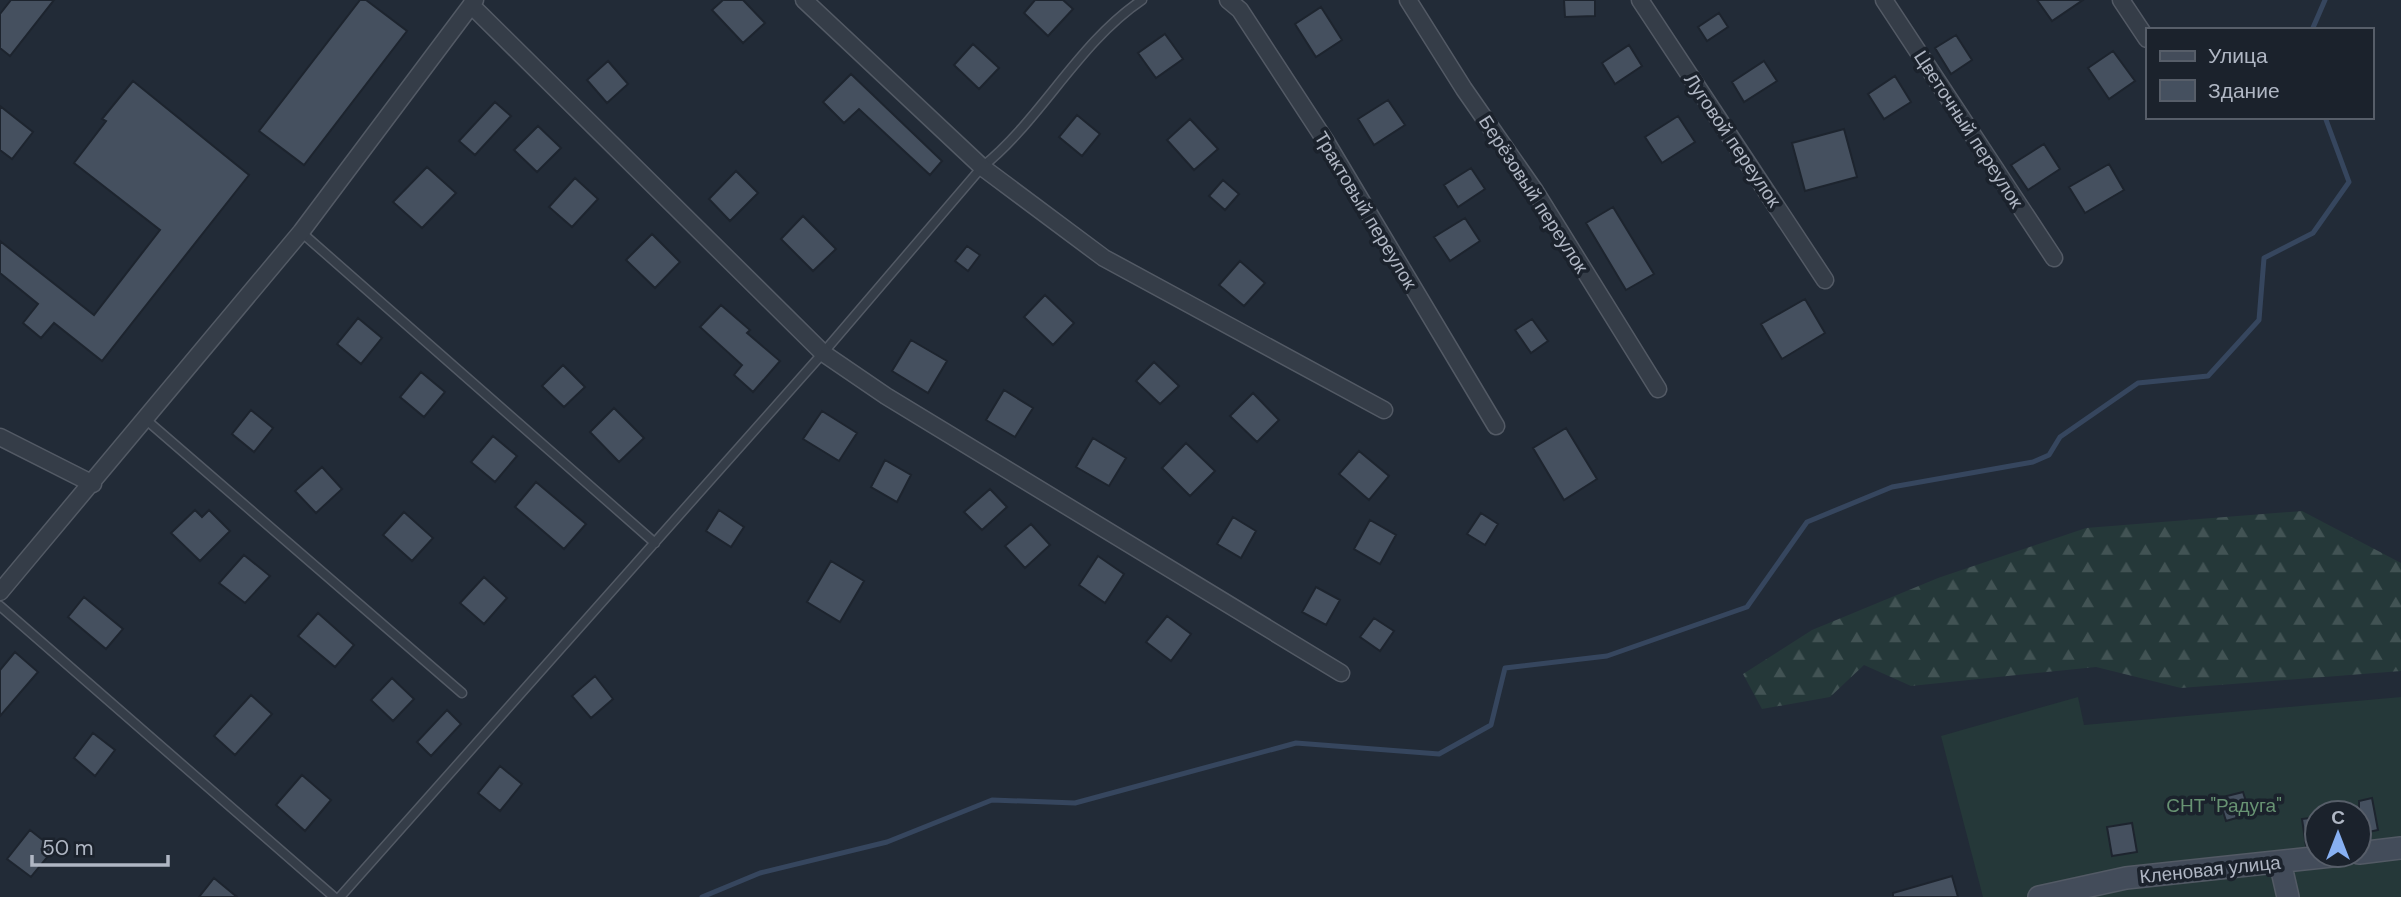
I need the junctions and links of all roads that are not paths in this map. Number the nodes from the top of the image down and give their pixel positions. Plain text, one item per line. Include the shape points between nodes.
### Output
1 (804, 0) edge
2 (1142, 0) edge
3 (1228, 0) edge
4 (1408, 0) edge
5 (1640, 0) edge
6 (1884, 0) edge
7 (2122, 0) edge
8 (473, 3) edge
9 (2146, 38) edge
10 (982, 167) junction
11 (301, 232) junction
12 (2054, 258) dead end
13 (1825, 280) dead end
14 (823, 353) junction
15 (1658, 389) dead end
16 (1384, 410) dead end
17 (144, 418) junction
18 (1496, 426) dead end
19 (0, 437) edge
20 (93, 484) junction
21 (655, 543) junction
22 (0, 592) edge
23 (0, 606) edge
24 (1341, 673) dead end
25 (462, 693) dead end
26 (2401, 848) edge
27 (2373, 851) edge
28 (2303, 859) edge
29 (2280, 862) junction
30 (334, 897) edge
31 (340, 897) edge
32 (2039, 897) edge
33 (2288, 897) edge

1 - 10 street
2 - 10 lane via 1061,79 1006,148
3 - 18 street, Трактовый переулок via 1240,10 1325,141
4 - 15 street, Берёзовый переулок via 1535,191
5 - 13 street, Луговой переулок
6 - 12 street, Цветочный переулок
7 - 9 street
8 - 11 street
8 - 14 street
10 - 14 lane
10 - 16 street via 1104,257
11 - 17 street
11 - 21 lane
14 - 21 lane
14 - 24 street
17 - 20 street
17 - 25 lane
19 - 20 street
20 - 22 street
21 - 31 lane
23 - 30 lane
26 - 27 street
28 - 29 street, Кленовая улица
29 - 32 street, Кленовая улица via 2126,878
29 - 33 street

